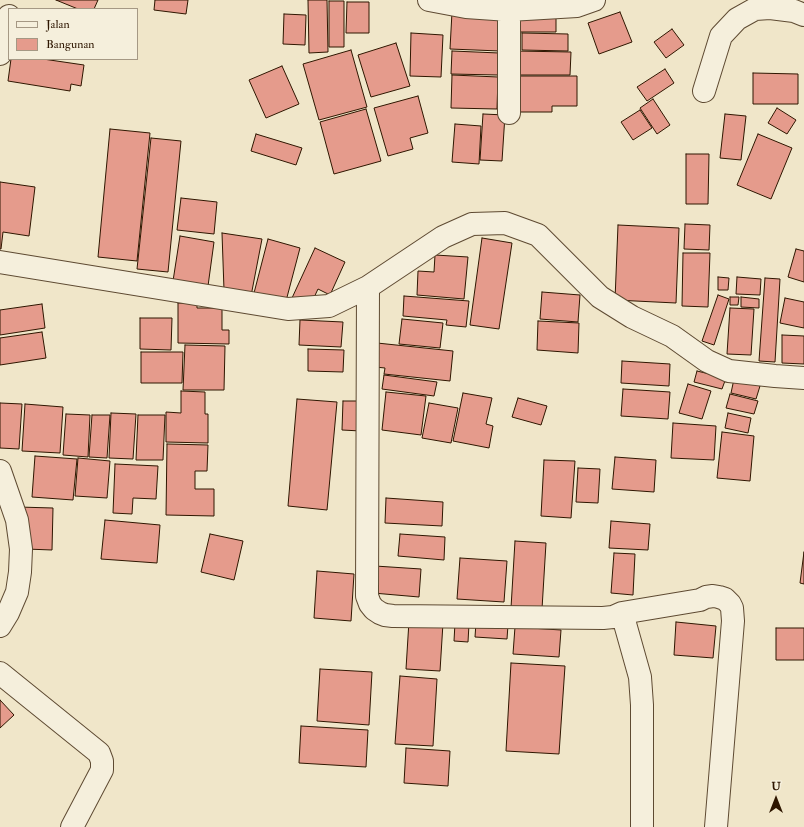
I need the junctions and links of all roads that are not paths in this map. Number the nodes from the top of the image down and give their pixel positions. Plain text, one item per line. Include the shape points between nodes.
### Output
1 (429, 0) edge
2 (594, 0) edge
3 (509, 10) junction
4 (804, 15) edge
5 (8, 20) edge
6 (0, 54) edge
7 (704, 91) dead end
8 (509, 113) dead end
9 (0, 262) edge
10 (368, 287) junction
11 (804, 378) edge
12 (0, 471) edge
13 (622, 613) junction
14 (0, 626) edge
15 (0, 673) edge
16 (72, 827) edge
17 (642, 827) edge
18 (716, 827) edge

1 - 3 street via 466,7
2 - 3 street via 577,6
3 - 8 street
4 - 7 street via 770,8 755,9 737,19 721,36
5 - 6 street
9 - 10 street via 288,309 329,306
10 - 11 street via 443,237 472,224 505,223 538,235 600,297 632,317 672,336 707,361 729,371
10 - 13 street via 367,596 370,604 380,613 393,616 603,618
12 - 14 street via 17,520 21,549 17,592
13 - 17 street via 640,677
13 - 18 street via 713,596 725,599 732,608 734,621
15 - 16 street via 99,753 102,770

